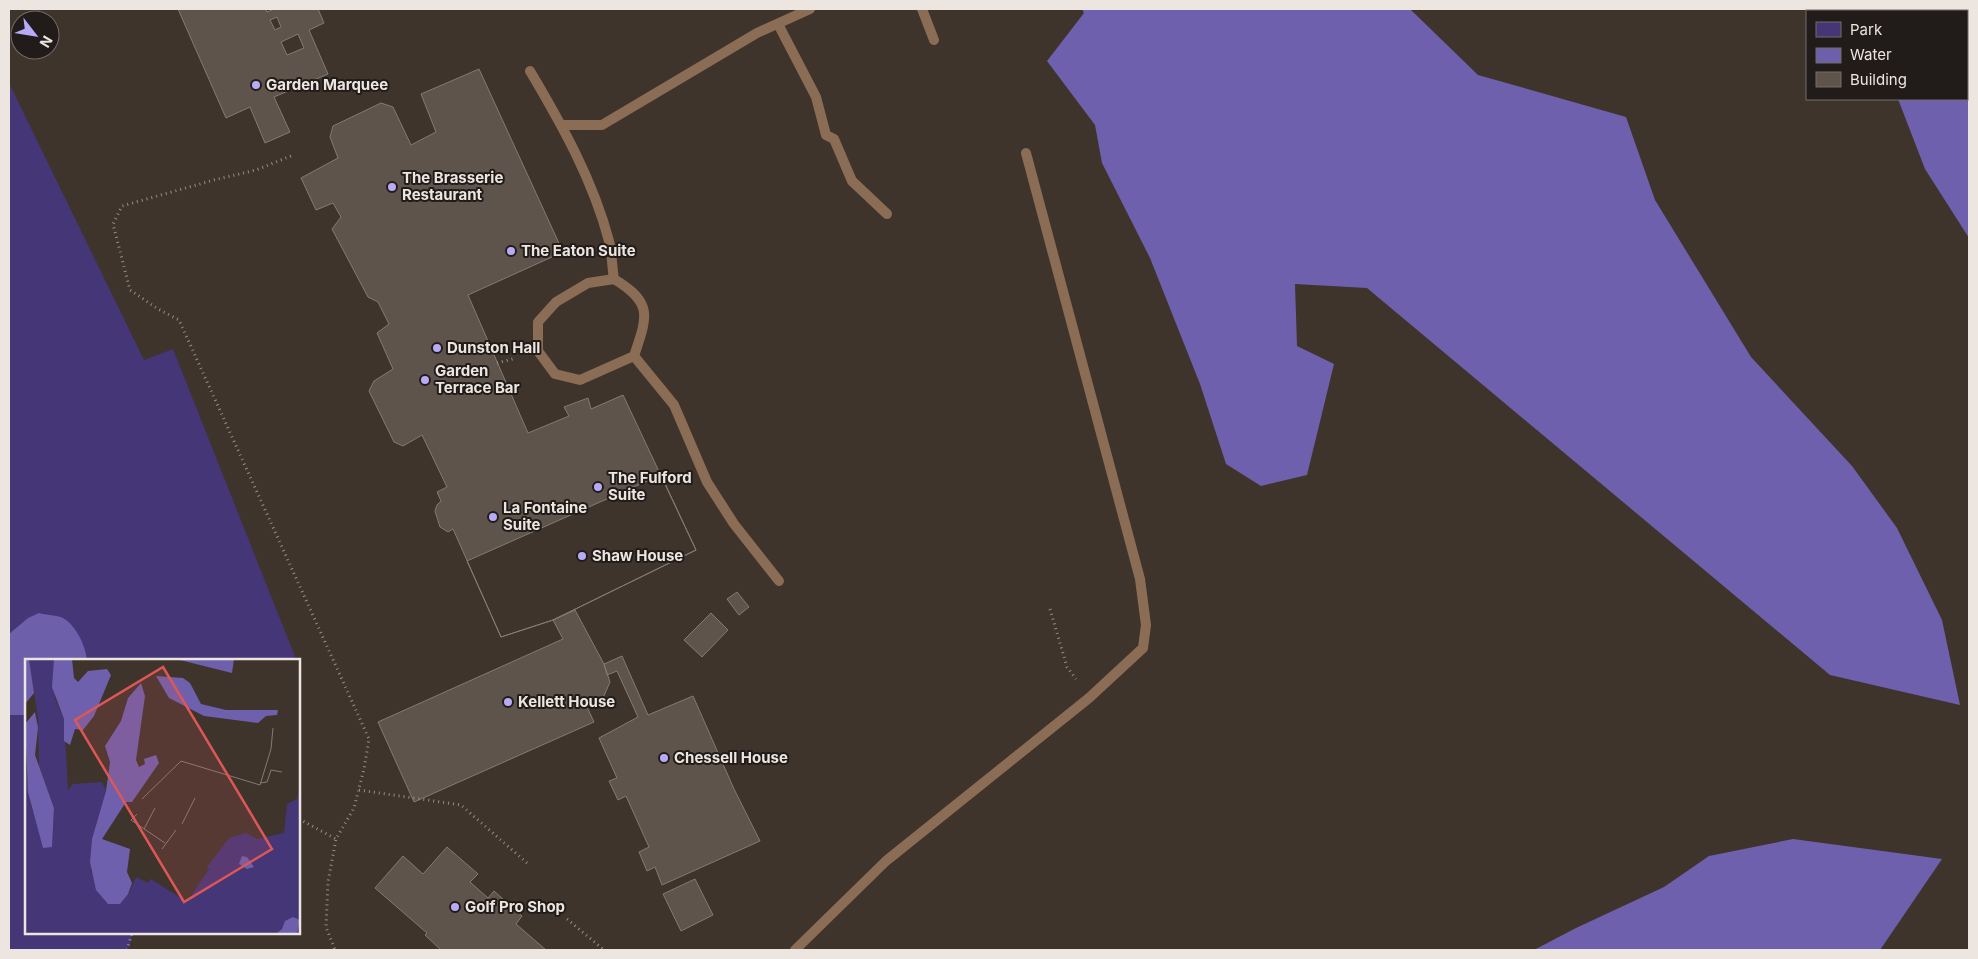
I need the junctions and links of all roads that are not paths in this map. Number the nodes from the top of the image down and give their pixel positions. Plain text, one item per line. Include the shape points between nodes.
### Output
1 (810, 9) edge
2 (922, 9) edge
3 (778, 24) junction
4 (934, 40) dead end
5 (530, 71) dead end
6 (562, 125) junction
7 (1026, 153) dead end
8 (887, 214) dead end
9 (614, 279) junction
10 (634, 356) junction
11 (779, 581) dead end
12 (794, 950) edge

1 - 3 lane
2 - 4 lane
3 - 6 lane via 602,126
3 - 8 lane via 816,97 826,134 834,139 852,181
5 - 6 lane
6 - 9 lane via 589,183 609,242
7 - 12 lane via 1140,579 1146,625 1143,648 1089,698 886,860
9 - 10 lane via 630,289 644,308 645,323
9 - 10 lane via 588,283 556,302 538,322 538,350 555,374 580,380
10 - 11 lane via 674,405 706,482

